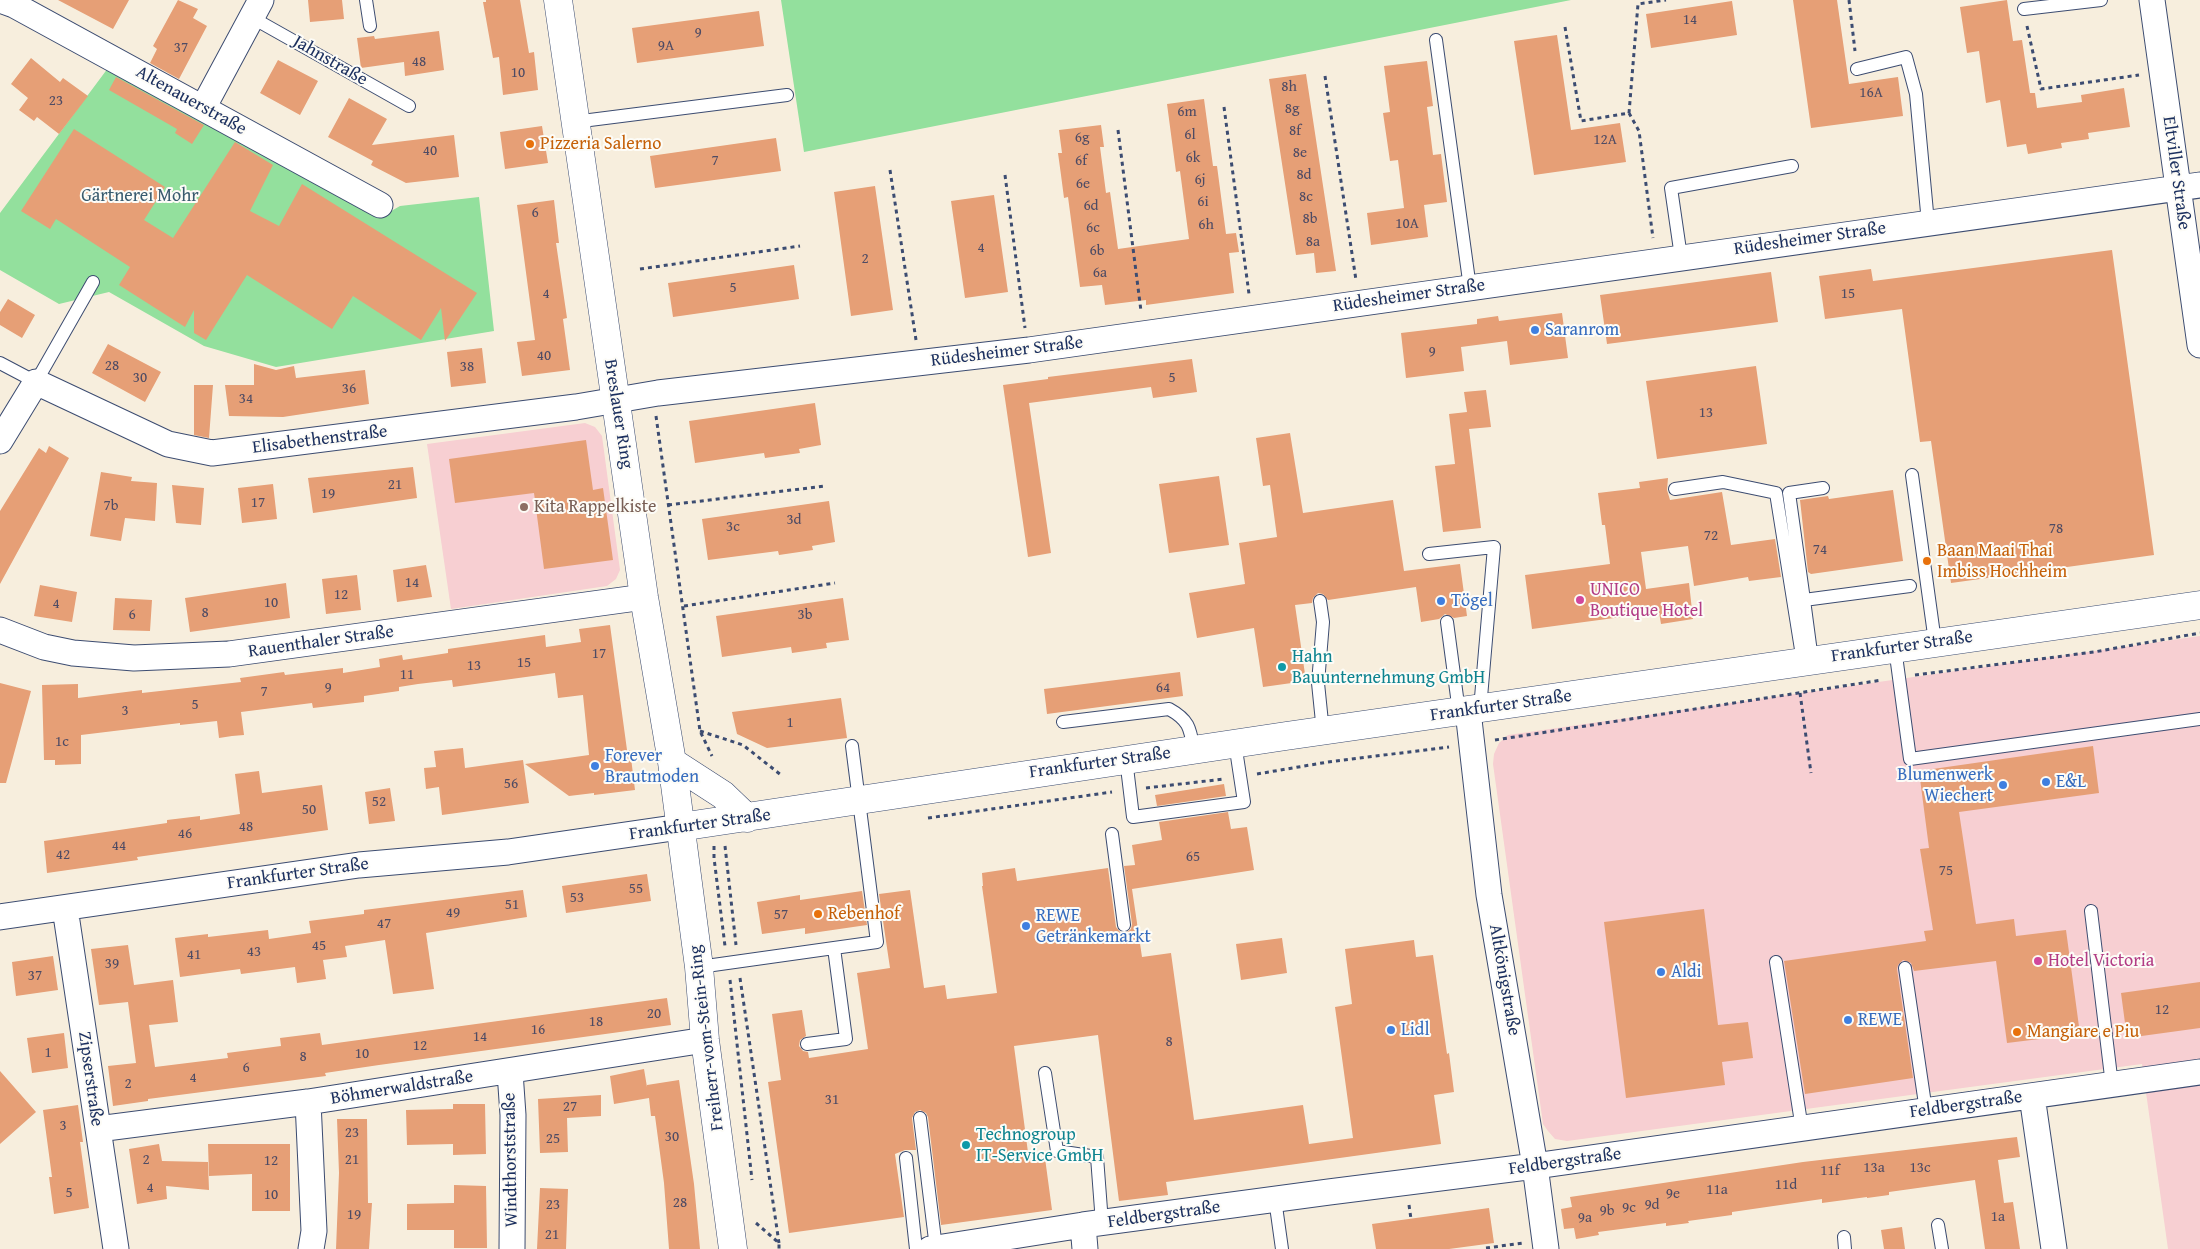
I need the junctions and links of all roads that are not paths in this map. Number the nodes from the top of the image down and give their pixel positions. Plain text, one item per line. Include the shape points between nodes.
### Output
1 (0, 0) edge
2 (366, 0) edge
3 (558, 0) edge
4 (2101, 0) edge
5 (2152, 0) edge
6 (256, 8) edge
7 (2024, 9) road end
8 (370, 26) dead end
9 (1436, 40) dead end
10 (1857, 69) road end
11 (787, 95) dead end
12 (409, 106) dead end
13 (203, 108) junction
14 (574, 122) junction
15 (1792, 166) dead end
16 (2189, 186) edge
17 (380, 205) dead end
18 (1928, 223) junction
19 (1681, 258) junction
20 (93, 282) dead end
21 (1470, 288) junction
22 (2200, 345) edge
23 (0, 363) edge
24 (36, 382) junction
25 (616, 401) junction
26 (0, 441) edge
27 (1912, 475) dead end
28 (1822, 488) dead end
29 (1675, 489) dead end
30 (1429, 554) dead end
31 (1910, 586) dead end
32 (644, 597) junction
33 (1804, 600) junction
34 (1320, 601) dead end
35 (2200, 605) edge
36 (1447, 622) dead end
37 (0, 630) edge
38 (1934, 642) junction
39 (1895, 648) junction
40 (1808, 661) junction
41 (1469, 710) junction
42 (2200, 719) edge
43 (1063, 722) dead end
44 (1323, 732) junction
45 (1235, 743) junction
46 (852, 746) dead end
47 (1194, 750) junction
48 (1126, 759) junction
49 (672, 762) junction
50 (860, 800) junction
51 (747, 818) junction
52 (680, 827) junction
53 (1112, 834) dead end
54 (65, 908) junction
55 (2091, 912) dead end
56 (0, 918) edge
57 (1124, 925) dead end
58 (834, 948) junction
59 (1776, 962) dead end
60 (699, 967) junction
61 (1905, 968) dead end
62 (705, 1040) junction
63 (807, 1044) dead end
64 (510, 1072) junction
65 (2200, 1072) edge
66 (1045, 1073) dead end
67 (2112, 1085) junction
68 (2032, 1096) junction
69 (308, 1102) junction
70 (1926, 1111) junction
71 (920, 1118) dead end
72 (1802, 1128) junction
73 (98, 1130) junction
74 (906, 1158) dead end
75 (1535, 1166) junction
76 (1275, 1199) junction
77 (1938, 1226) dead end
78 (1090, 1233) edge
79 (1537, 1246) edge
80 (116, 1249) edge
81 (312, 1249) edge
82 (512, 1249) edge
83 (733, 1249) edge
84 (934, 1249) edge
85 (1282, 1249) edge
86 (1942, 1249) edge
87 (2054, 1249) edge

1 - 13 street, Altenauerstraße
2 - 8 lane
3 - 14 street, Breslauer Ring
4 - 7 lane
5 - 16 street, Eltviller Straße via 2162,71
6 - 12 lane, Jahnstraße
6 - 13 street, Jahnstraße
9 - 21 lane
10 - 18 lane via 1906,57 1916,94
11 - 14 lane
13 - 17 street, Altenauerstraße
14 - 25 street, Breslauer Ring
15 - 19 lane via 1670,188
16 - 18 street, Rüdesheimer Straße
16 - 22 street, Eltviller Straße
18 - 19 street, Rüdesheimer Straße
19 - 21 street, Rüdesheimer Straße
20 - 24 lane
21 - 25 street, Rüdesheimer Straße via 1028,350 658,393
23 - 24 lane
24 - 25 street, Elisabethenstraße via 168,444 212,453
24 - 26 street
25 - 32 street, Breslauer Ring
27 - 38 lane
28 - 33 lane via 1789,493
29 - 40 lane via 1723,482 1776,493
30 - 41 lane via 1494,547
31 - 33 lane
32 - 37 street, Rauenthaler Straße via 228,654 134,658 73,654
32 - 49 street, Breslauer Ring
33 - 40 lane
34 - 44 lane via 1323,622 1318,683
35 - 38 street, Frankfurter Straße
36 - 41 lane
38 - 39 street, Frankfurter Straße
39 - 40 street, Frankfurter Straße
39 - 42 lane via 1910,759
40 - 41 street, Frankfurter Straße
41 - 44 street, Frankfurter Straße
41 - 75 street, Altkönigstraße via 1490,895
43 - 47 lane via 1169,708 1188,723
44 - 45 street, Frankfurter Straße
45 - 47 street, Frankfurter Straße
45 - 48 lane via 1244,802 1133,817
46 - 50 lane
47 - 48 street, Frankfurter Straße
48 - 50 street, Frankfurter Straße
49 - 51 street via 723,795
49 - 52 street, Breslauer Ring
50 - 51 street, Frankfurter Straße
50 - 58 lane via 877,942
51 - 52 street, Frankfurter Straße
52 - 54 street, Frankfurter Straße via 508,852 359,865
52 - 60 street, Freiherr-vom-Stein-Ring
53 - 57 lane
54 - 56 street, Frankfurter Straße
54 - 73 street, Zipserstraße
55 - 67 lane
58 - 60 lane
58 - 63 lane via 846,1039
59 - 72 lane
60 - 62 street, Freiherr-vom-Stein-Ring
61 - 70 lane
62 - 64 street, Böhmerwaldstraße
62 - 83 street, Freiherr-vom-Stein-Ring
64 - 69 street, Böhmerwaldstraße
64 - 82 street, Windthorststraße via 513,1115
65 - 67 street, Feldbergstraße
66 - 78 lane via 1057,1151 1096,1157
67 - 68 street, Feldbergstraße
68 - 70 street, Feldbergstraße
68 - 87 street
69 - 73 street, Böhmerwaldstraße
69 - 81 street
70 - 72 street, Feldbergstraße
71 - 84 lane
72 - 75 street, Feldbergstraße
73 - 80 street, Zipserstraße
74 - 84 lane
75 - 76 street, Feldbergstraße
75 - 79 street, Altkönigstraße
76 - 78 street, Feldbergstraße
76 - 85 lane
77 - 86 lane
78 - 84 street, Feldbergstraße

